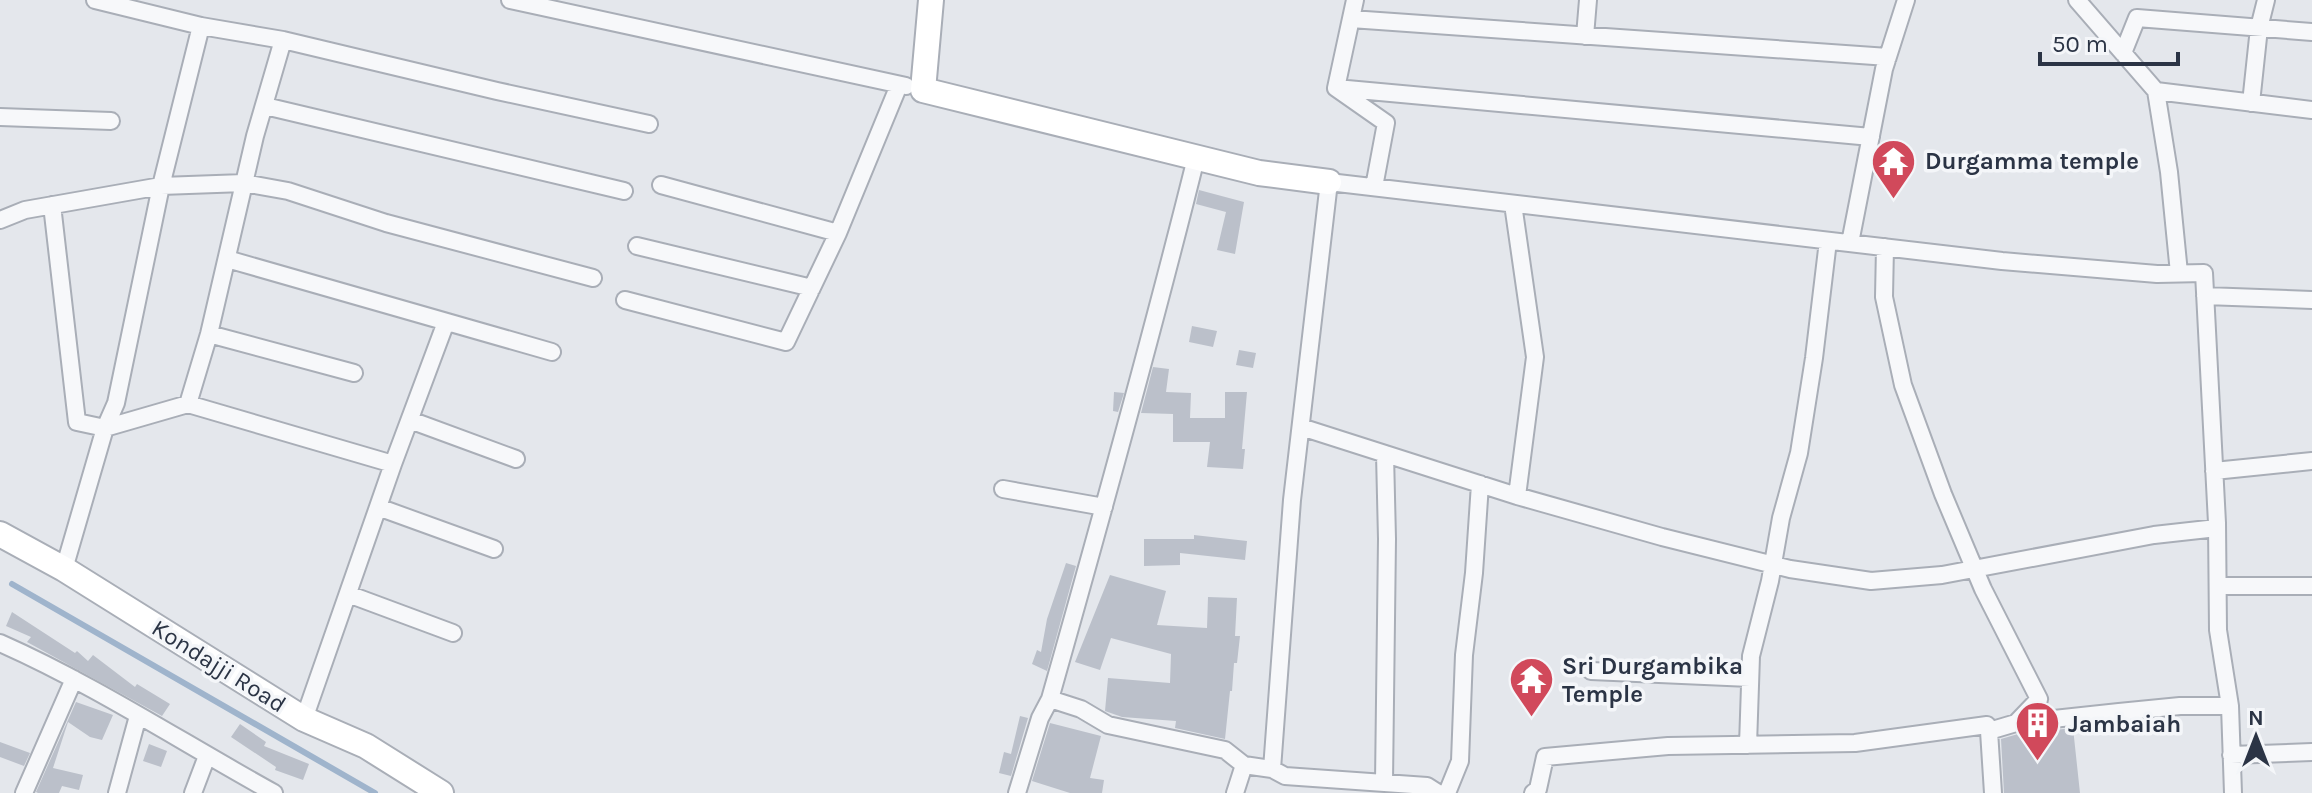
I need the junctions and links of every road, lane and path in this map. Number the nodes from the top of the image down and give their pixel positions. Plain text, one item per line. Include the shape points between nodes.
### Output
1 (95, 0) edge
2 (510, 0) edge
3 (931, 0) edge
4 (1355, 0) edge
5 (1588, 0) edge
6 (1906, 0) edge
7 (2077, 0) edge
8 (2131, 0) edge
9 (2266, 0) edge
10 (2137, 18) junction
11 (1351, 19) junction
12 (201, 26) junction
13 (2259, 28) junction
14 (2312, 32) edge
15 (1585, 36) junction
16 (283, 40) junction
17 (2123, 53) junction
18 (1888, 57) junction
19 (899, 85) junction
20 (1336, 88) junction
21 (923, 90) junction
22 (2156, 91) junction
23 (2251, 103) junction
24 (265, 106) junction
25 (2312, 110) edge
26 (0, 117) edge
27 (111, 121) dead end
28 (649, 124) dead end
29 (1871, 137) junction
30 (1196, 158) junction
31 (1329, 182) junction
32 (244, 183) junction
33 (661, 185) dead end
34 (161, 186) junction
35 (1374, 187) junction
36 (624, 191) dead end
37 (1513, 204) junction
38 (52, 205) junction
39 (0, 220) edge
40 (838, 233) junction
41 (1828, 241) junction
42 (1850, 243) junction
43 (637, 246) dead end
44 (1885, 247) junction
45 (227, 259) junction
46 (2179, 273) junction
47 (593, 278) dead end
48 (812, 288) junction
49 (2205, 296) junction
50 (625, 300) dead end
51 (2312, 300) edge
52 (446, 322) junction
53 (209, 334) junction
54 (552, 352) dead end
55 (354, 373) dead end
56 (188, 404) junction
57 (410, 420) junction
58 (1301, 427) junction
59 (105, 428) junction
60 (1385, 454) junction
61 (516, 459) dead end
62 (2312, 461) edge
63 (393, 464) junction
64 (2214, 471) junction
65 (1480, 484) junction
66 (1003, 489) dead end
67 (1517, 496) junction
68 (378, 507) junction
69 (1104, 507) junction
70 (2217, 528) junction
71 (0, 534) edge
72 (494, 549) dead end
73 (1773, 565) junction
74 (64, 569) junction
75 (1974, 569) junction
76 (2218, 586) junction
77 (2312, 586) edge
78 (348, 594) junction
79 (453, 633) dead end
80 (0, 643) edge
81 (1591, 671) dead end
82 (1750, 678) junction
83 (74, 679) junction
84 (1050, 699) junction
85 (2230, 706) junction
86 (138, 716) junction
87 (304, 719) junction
88 (2016, 723) junction
89 (1989, 731) junction
90 (1748, 745) junction
91 (2312, 752) edge
92 (2231, 755) junction
93 (207, 756) junction
94 (1244, 765) junction
95 (1272, 769) junction
96 (1384, 782) junction
97 (271, 792) edge
98 (24, 793) edge
99 (117, 793) edge
100 (193, 793) edge
101 (441, 793) edge
102 (1017, 793) edge
103 (1235, 793) edge
104 (1438, 793) edge
105 (1447, 793) edge
106 (1533, 793) edge
107 (1993, 793) edge
108 (2233, 793) edge

1 - 12 street
2 - 19 street
3 - 21 street
4 - 11 street
5 - 15 street
6 - 18 street
7 - 17 street
8 - 10 street
9 - 13 street
10 - 13 street
10 - 17 street
11 - 15 street
11 - 20 street
12 - 16 street
12 - 34 street
13 - 14 street
13 - 23 street
15 - 18 street
16 - 24 street
16 - 28 street
17 - 22 street
18 - 29 street
19 - 21 street
19 - 40 street
20 - 29 street
20 - 35 street via 1386,123
21 - 30 street
22 - 23 street
22 - 46 street
23 - 25 street
24 - 32 street
24 - 36 street
26 - 27 street
29 - 42 street
30 - 31 street
30 - 69 street
31 - 35 street
31 - 58 street
32 - 34 street
32 - 45 street
32 - 47 street
33 - 40 street
34 - 38 street
34 - 59 street via 116,403
35 - 37 street
37 - 41 street
37 - 67 street via 1535,357
38 - 39 street
38 - 59 street via 77,422
40 - 48 street
41 - 42 street
41 - 73 street via 1799,453
42 - 44 street
43 - 48 street
44 - 46 street
44 - 75 street via 1884,297 1903,385
45 - 52 street
45 - 53 street
46 - 49 street via 2204,273
48 - 50 street via 786,342
49 - 51 street
49 - 64 street
52 - 54 street
52 - 57 street
53 - 55 street
53 - 56 street
56 - 59 street
56 - 63 street
57 - 61 street
57 - 63 street
58 - 60 street
58 - 95 street
59 - 74 street
60 - 65 street
60 - 96 street
62 - 64 street
63 - 68 street
64 - 70 street
65 - 67 street
65 - 105 street via 1460,761
66 - 69 street
67 - 73 street
68 - 72 street
68 - 78 street
69 - 84 street
70 - 75 street
70 - 76 street
71 - 74 street, Kondajji Road
73 - 75 street via 1871,581
73 - 82 street
74 - 87 street, Kondajji Road
75 - 88 street via 2039,699
76 - 77 street
76 - 85 street via 2218,630
78 - 79 street
78 - 87 street
80 - 83 street
81 - 82 street
82 - 90 street
83 - 86 street
83 - 98 street
84 - 94 street via 1108,725 1225,750
84 - 102 street
85 - 88 street
85 - 92 street
86 - 93 street
86 - 99 street
87 - 101 street, Kondajji Road via 366,746
88 - 89 street
89 - 90 street via 1987,725 1855,743
89 - 107 street
90 - 106 street via 1545,757
91 - 92 street
92 - 108 street
93 - 97 street
93 - 100 street
94 - 95 street
94 - 103 street
95 - 96 street via 1285,776
96 - 104 street via 1427,786

